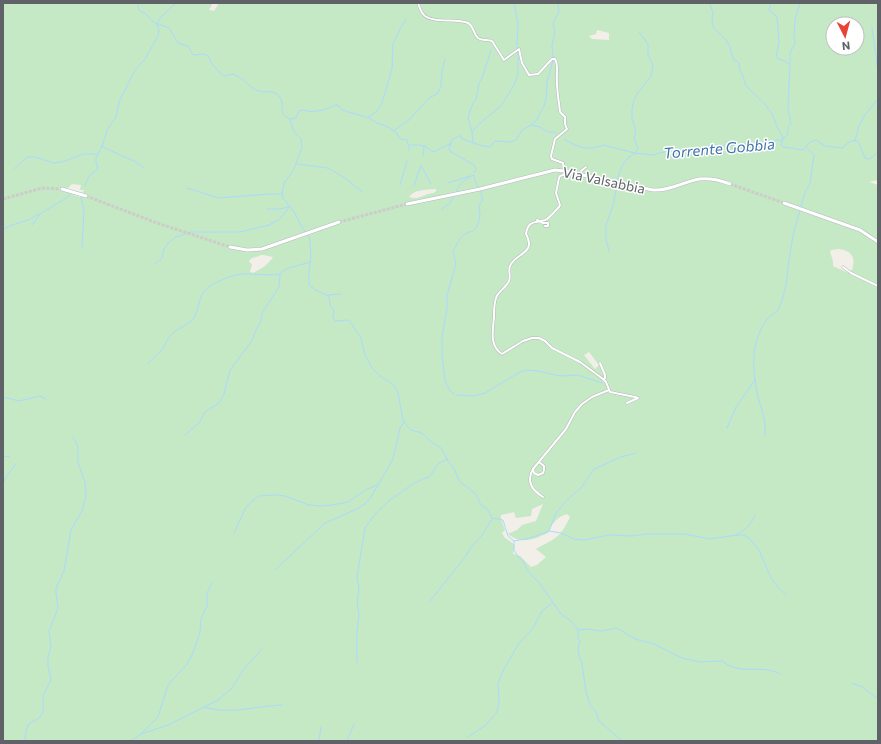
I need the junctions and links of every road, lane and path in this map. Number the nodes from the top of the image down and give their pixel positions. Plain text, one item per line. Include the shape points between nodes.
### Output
1 (418, 3) edge
2 (586, 167) dead end
3 (564, 171) junction
4 (581, 171) dead end
5 (571, 172) junction
6 (730, 184) tunnel mouth
7 (62, 189) tunnel mouth
8 (86, 196) tunnel mouth
9 (785, 203) tunnel mouth
10 (407, 204) tunnel mouth
11 (538, 220) junction
12 (338, 223) tunnel mouth
13 (545, 226) dead end
14 (878, 242) edge
15 (230, 246) tunnel mouth
16 (843, 267) dead end
17 (878, 286) edge
18 (600, 363) dead end
19 (602, 379) junction
20 (609, 390) junction
21 (627, 404) dead end
22 (539, 462) junction
23 (533, 469) junction
24 (543, 497) dead end

1 - 3 street via 423,14 429,18 468,23 478,38 492,41 504,60 519,49 522,63 529,75 538,74 555,59 560,112 565,117 567,129 555,139 551,156 552,159 563,163
2 - 4 street
3 - 5 main road, Via Valsabbia
3 - 10 main road, Via Valsabbia via 555,170
5 - 6 main road, Via Valsabbia via 657,191 704,179
5 - 11 street via 559,178 556,193 559,207 545,220
7 - 8 main road
9 - 14 main road via 860,230
11 - 13 street via 548,223 548,226
11 - 19 street via 528,228 528,247 523,255 511,264 507,284 496,297 492,337 495,346 502,354 523,341 539,338 552,348 580,362
12 - 15 main road via 258,250
16 - 17 street
18 - 19 street via 605,375
19 - 20 street
20 - 21 street via 638,398
20 - 22 street via 582,404 566,430
22 - 23 street
22 - 23 street via 544,466 542,473 538,475
23 - 24 street via 530,483

